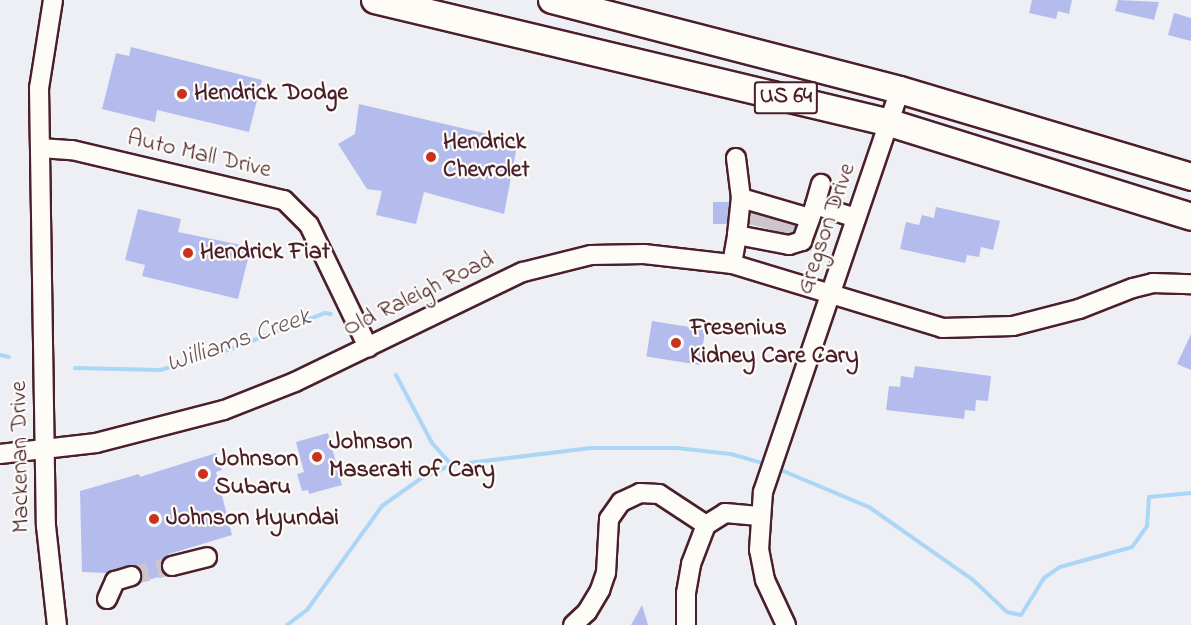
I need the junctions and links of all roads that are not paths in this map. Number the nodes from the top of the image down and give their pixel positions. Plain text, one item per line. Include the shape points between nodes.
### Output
1 (53, 0) edge
2 (375, 0) edge
3 (552, 0) edge
4 (900, 90) junction
5 (890, 123) junction
6 (40, 148) junction
7 (736, 158) dead end
8 (1191, 177) edge
9 (821, 184) dead end
10 (813, 212) junction
11 (1191, 217) edge
12 (856, 218) junction
13 (765, 223) junction
14 (732, 264) junction
15 (1191, 284) edge
16 (830, 295) junction
17 (368, 347) junction
18 (45, 450) junction
19 (0, 454) edge
20 (759, 516) junction
21 (706, 525) junction
22 (207, 557) dead end
23 (172, 566) tunnel mouth
24 (131, 576) tunnel mouth
25 (107, 599) dead end
26 (57, 625) edge
27 (573, 625) edge
28 (686, 625) edge
29 (786, 625) edge

1 - 6 street, Mackenan Drive via 39,88
2 - 5 highway, US 64
3 - 4 highway, US 64
4 - 5 street, Gregson Drive
4 - 8 highway, US 64
5 - 11 highway, US 64
5 - 12 street, Gregson Drive
6 - 17 street, Auto Mall Drive via 72,150 284,200 309,225
6 - 18 street, Mackenan Drive
7 - 13 street
9 - 10 street
10 - 12 street
10 - 13 street
10 - 13 street via 802,241
12 - 16 street, Gregson Drive
13 - 14 street
14 - 16 street, Old Raleigh Road
14 - 17 street, Old Raleigh Road via 644,254 591,255 554,261 494,284
15 - 16 street, Old Raleigh Road via 1153,283 1044,320 980,329 942,328
16 - 20 street, Gregson Drive via 776,451
17 - 18 street, Old Raleigh Road via 224,410 148,432
18 - 19 street, Old Raleigh Road
18 - 26 street, Mackenan Drive via 46,526
20 - 21 street via 725,513
20 - 29 street, Gregson Drive via 765,580
21 - 27 street via 659,494 640,494 621,502 609,519 606,573 600,590 587,612
21 - 28 street via 688,583
22 - 23 street
24 - 25 street via 115,581

